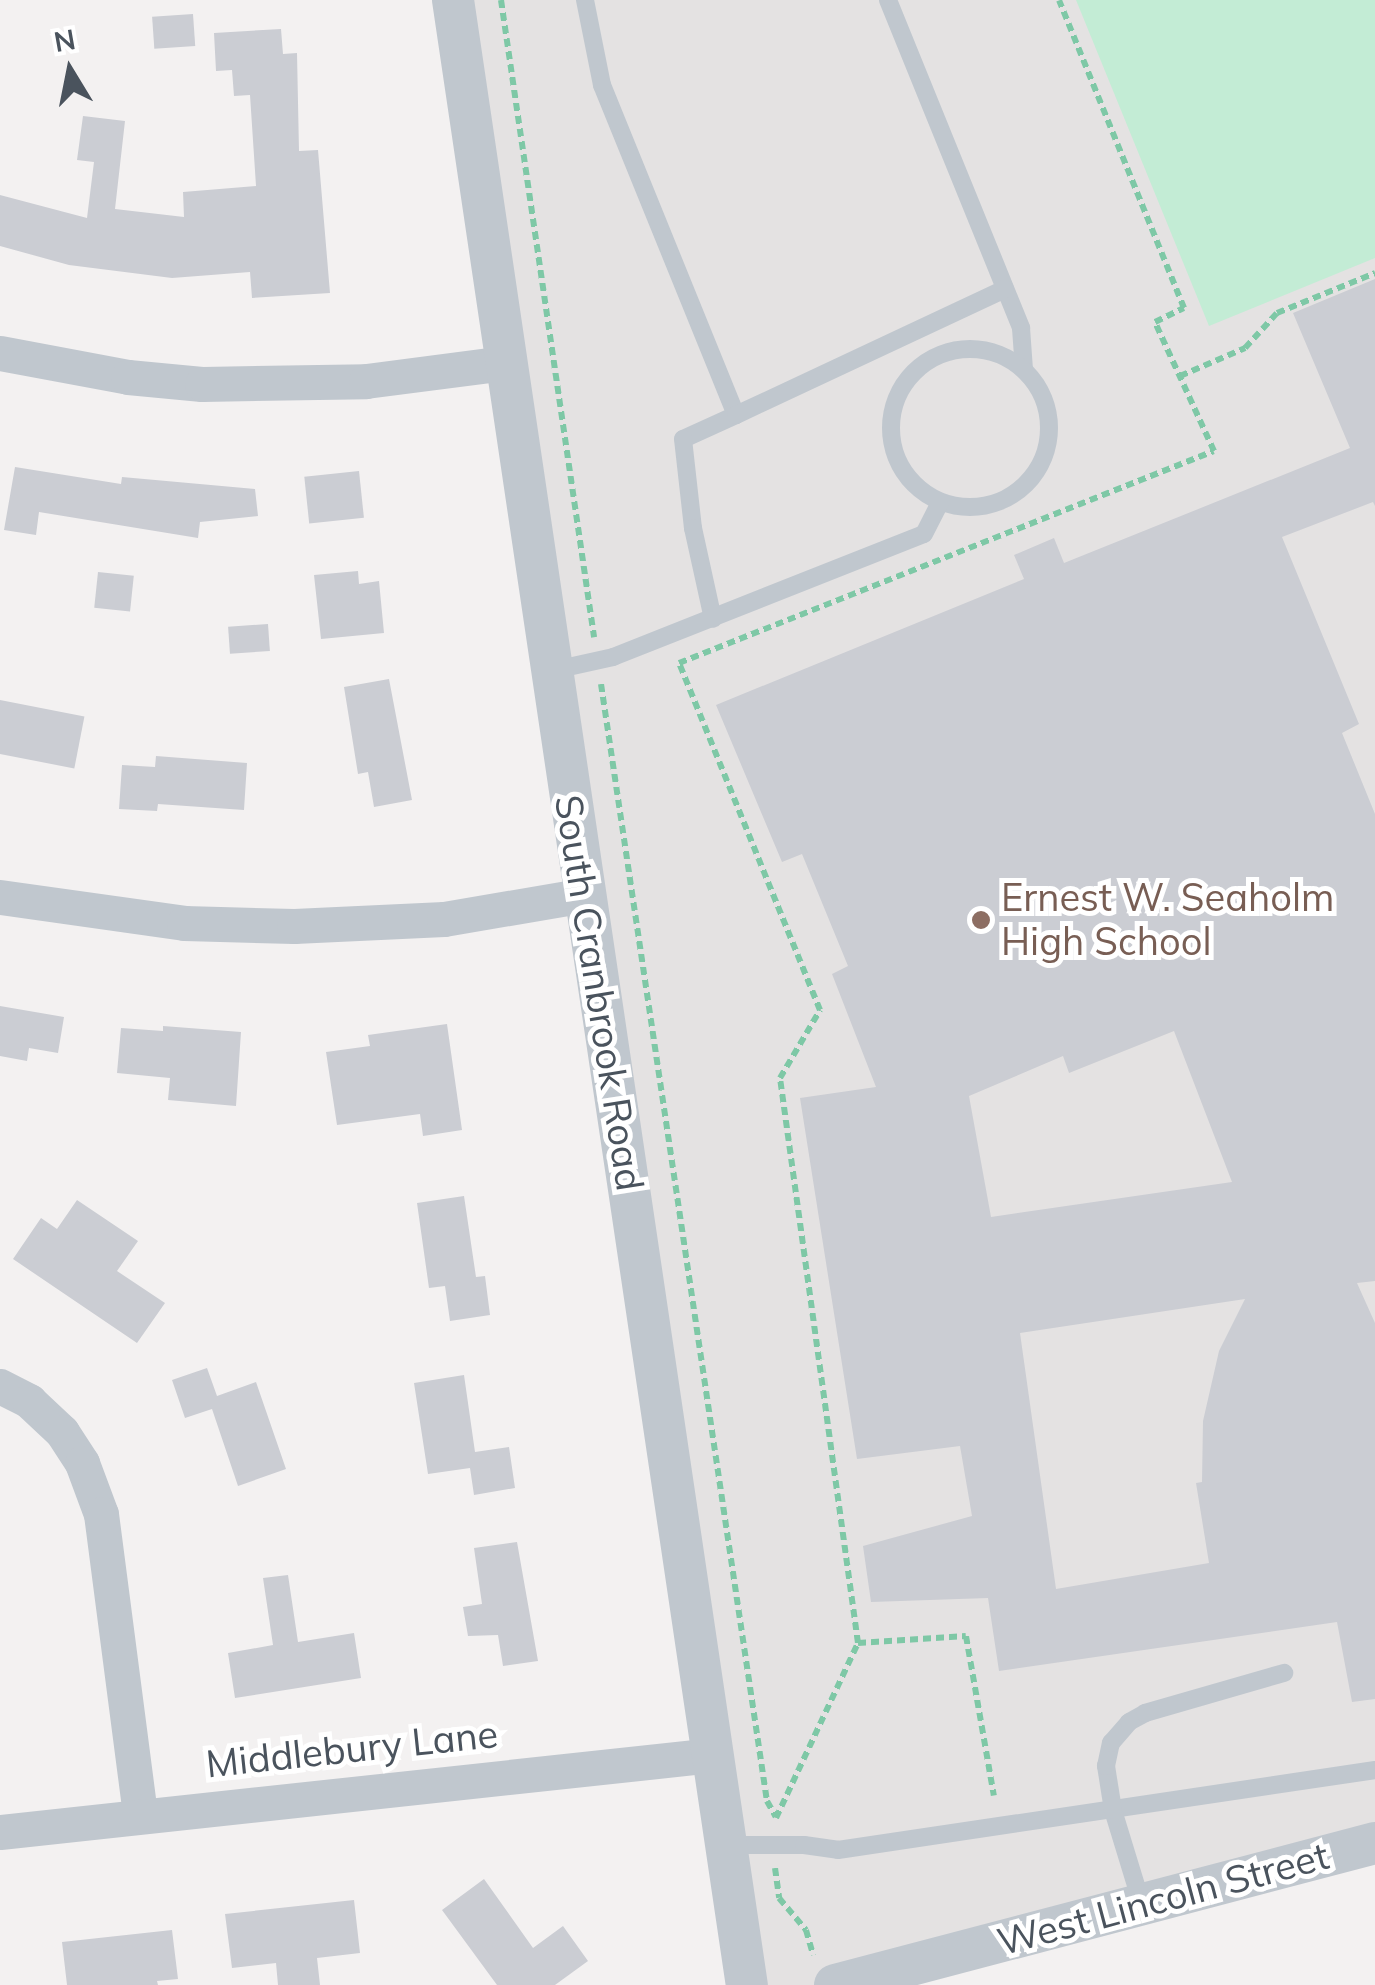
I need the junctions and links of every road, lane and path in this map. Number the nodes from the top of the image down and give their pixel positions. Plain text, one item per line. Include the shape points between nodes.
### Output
1 (453, 0) edge
2 (501, 0) edge
3 (584, 0) edge
4 (888, 0) edge
5 (1059, 0) edge
6 (1375, 273) edge
7 (1005, 289) junction
8 (0, 353) edge
9 (504, 363) junction
10 (1024, 370) junction
11 (1180, 376) junction
12 (736, 415) junction
13 (940, 502) junction
14 (713, 619) junction
15 (592, 627) dead end
16 (550, 671) junction
17 (602, 696) dead end
18 (585, 895) junction
19 (0, 897) edge
20 (0, 1386) edge
21 (858, 1643) junction
22 (1284, 1672) dead end
23 (714, 1755) junction
24 (1375, 1770) edge
25 (994, 1796) dead end
26 (1112, 1810) junction
27 (140, 1816) junction
28 (776, 1818) junction
29 (773, 1828) dead end
30 (0, 1832) edge
31 (1375, 1842) edge
32 (725, 1846) junction
33 (774, 1864) dead end
34 (1142, 1905) junction
35 (824, 1973) edge
36 (746, 1985) edge

1 - 9 street, South Cranbrook Road
2 - 15 path
3 - 12 lane via 602,85
4 - 7 lane
5 - 11 path via 1184,308 1155,322
6 - 11 path via 1277,313 1245,348
7 - 10 lane via 1021,328
7 - 12 lane
8 - 9 street via 128,378 202,384 366,381
9 - 16 street, South Cranbrook Road
10 - 13 lane via 1049,418 1048,445 1037,470 1019,491 994,504
10 - 13 lane via 1003,356 954,351 930,359 898,396 892,445 902,469
11 - 21 path via 1214,451 679,663 820,1010 780,1078
12 - 14 lane via 683,439
13 - 14 lane via 924,534
14 - 16 lane via 597,663
16 - 18 street, South Cranbrook Road
17 - 28 path via 767,1801
18 - 19 street via 444,919 294,926 184,922
18 - 23 street, South Cranbrook Road
20 - 27 street via 29,1401 62,1432 101,1514
21 - 25 path via 966,1636
21 - 28 path
22 - 26 lane via 1130,1722 1111,1743 1106,1766
23 - 27 street, Middlebury Lane
23 - 32 street, South Cranbrook Road
24 - 26 lane
26 - 32 lane via 838,1850
26 - 34 lane
27 - 30 street, Middlebury Lane
28 - 29 path
31 - 34 street, West Lincoln Street
32 - 36 street, South Cranbrook Road
33 - 35 path via 780,1898 806,1930
34 - 35 street, West Lincoln Street

